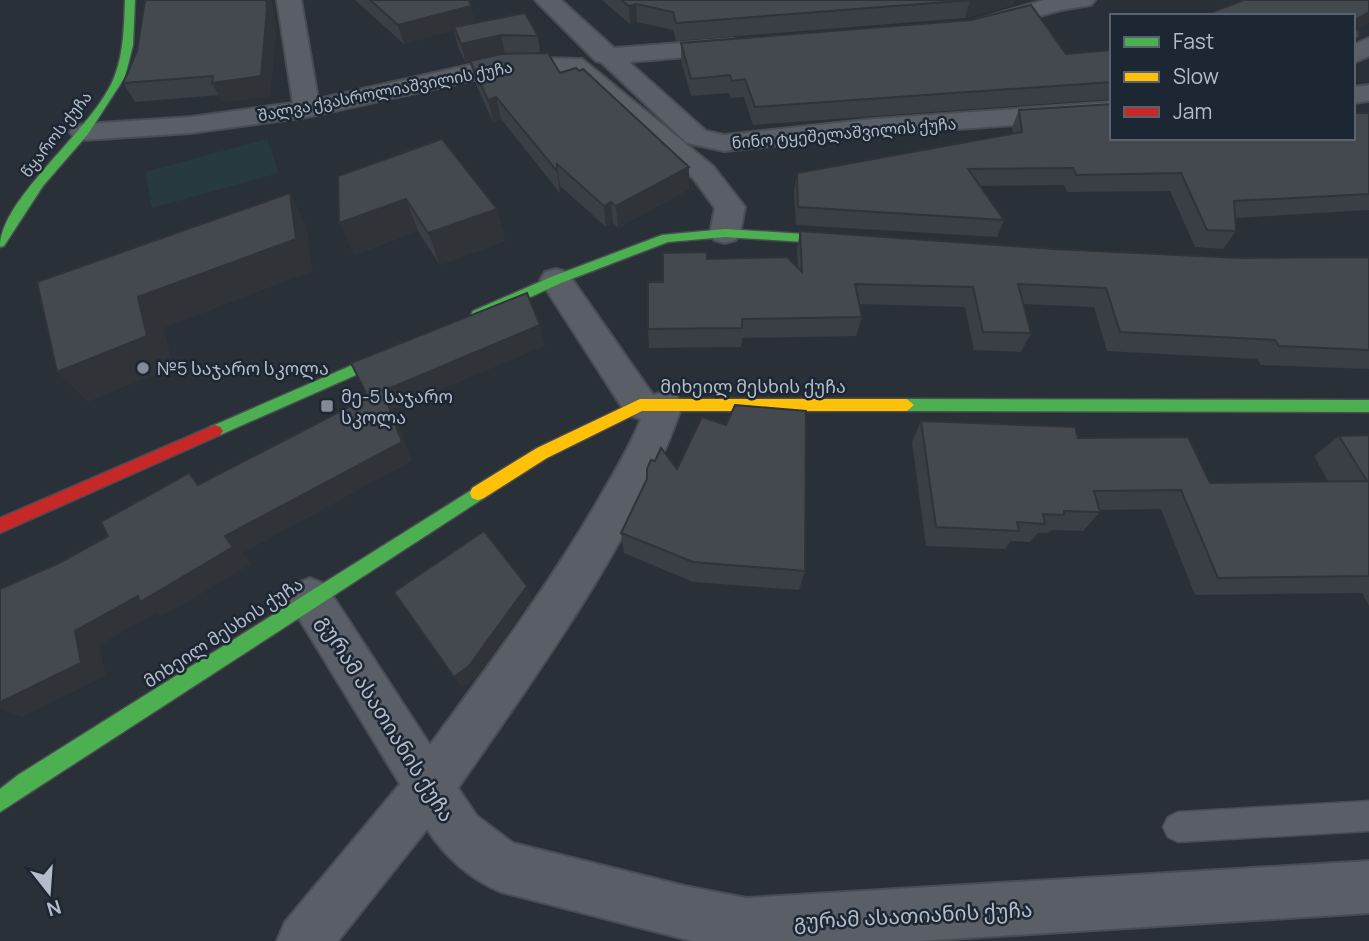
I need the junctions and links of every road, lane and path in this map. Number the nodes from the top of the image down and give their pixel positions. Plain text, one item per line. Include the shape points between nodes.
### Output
1 (130, 0) edge
2 (289, 0) edge
3 (547, 0) edge
4 (1083, 0) edge
5 (966, 28) edge
6 (758, 44) edge
7 (606, 56) junction
8 (307, 109) junction
9 (1110, 110) edge
10 (84, 132) junction
11 (724, 233) junction
12 (860, 242) edge
13 (0, 243) edge
14 (556, 280) junction
15 (457, 324) edge
16 (419, 341) edge
17 (652, 405) junction
18 (1369, 406) edge
19 (0, 526) edge
20 (310, 598) junction
21 (430, 786) junction
22 (13, 788) edge
23 (0, 802) edge
24 (1369, 816) edge
25 (1178, 827) dead end
26 (1369, 887) edge
27 (303, 941) edge

1 - 10 street, წყაროს ქუჩა via 128,45 120,77
2 - 8 street
3 - 7 street, ნინო ტყეშელაშვილის ქუჩა
4 - 5 street
6 - 7 street
7 - 9 street, ნინო ტყეშელაშვილის ქუჩა via 696,138 724,143 873,122
8 - 10 street, შალვა ქვასროლიაშვილის ქუჩა via 191,125
8 - 11 street, შალვა ქვასროლიაშვილის ქუჩა via 505,65 573,64 703,172 730,207
10 - 13 street, წყაროს ქუჩა via 39,183
11 - 12 street
11 - 14 street via 666,238
14 - 15 street
14 - 17 street
16 - 19 street
17 - 18 street, მიხეილ მესხის ქუჩა
17 - 20 street, მიხეილ მესხის ქუჩა via 542,453
17 - 21 street via 649,447 593,547 536,637
20 - 21 street, გურამ ასათიანის ქუჩა
20 - 22 street, მიხეილ მესხის ქუჩა
21 - 26 street, გურამ ასათიანის ქუჩა via 459,834 501,866 746,925
21 - 27 street
22 - 23 street, მიხეილ მესხის ქუჩა
24 - 25 lane

